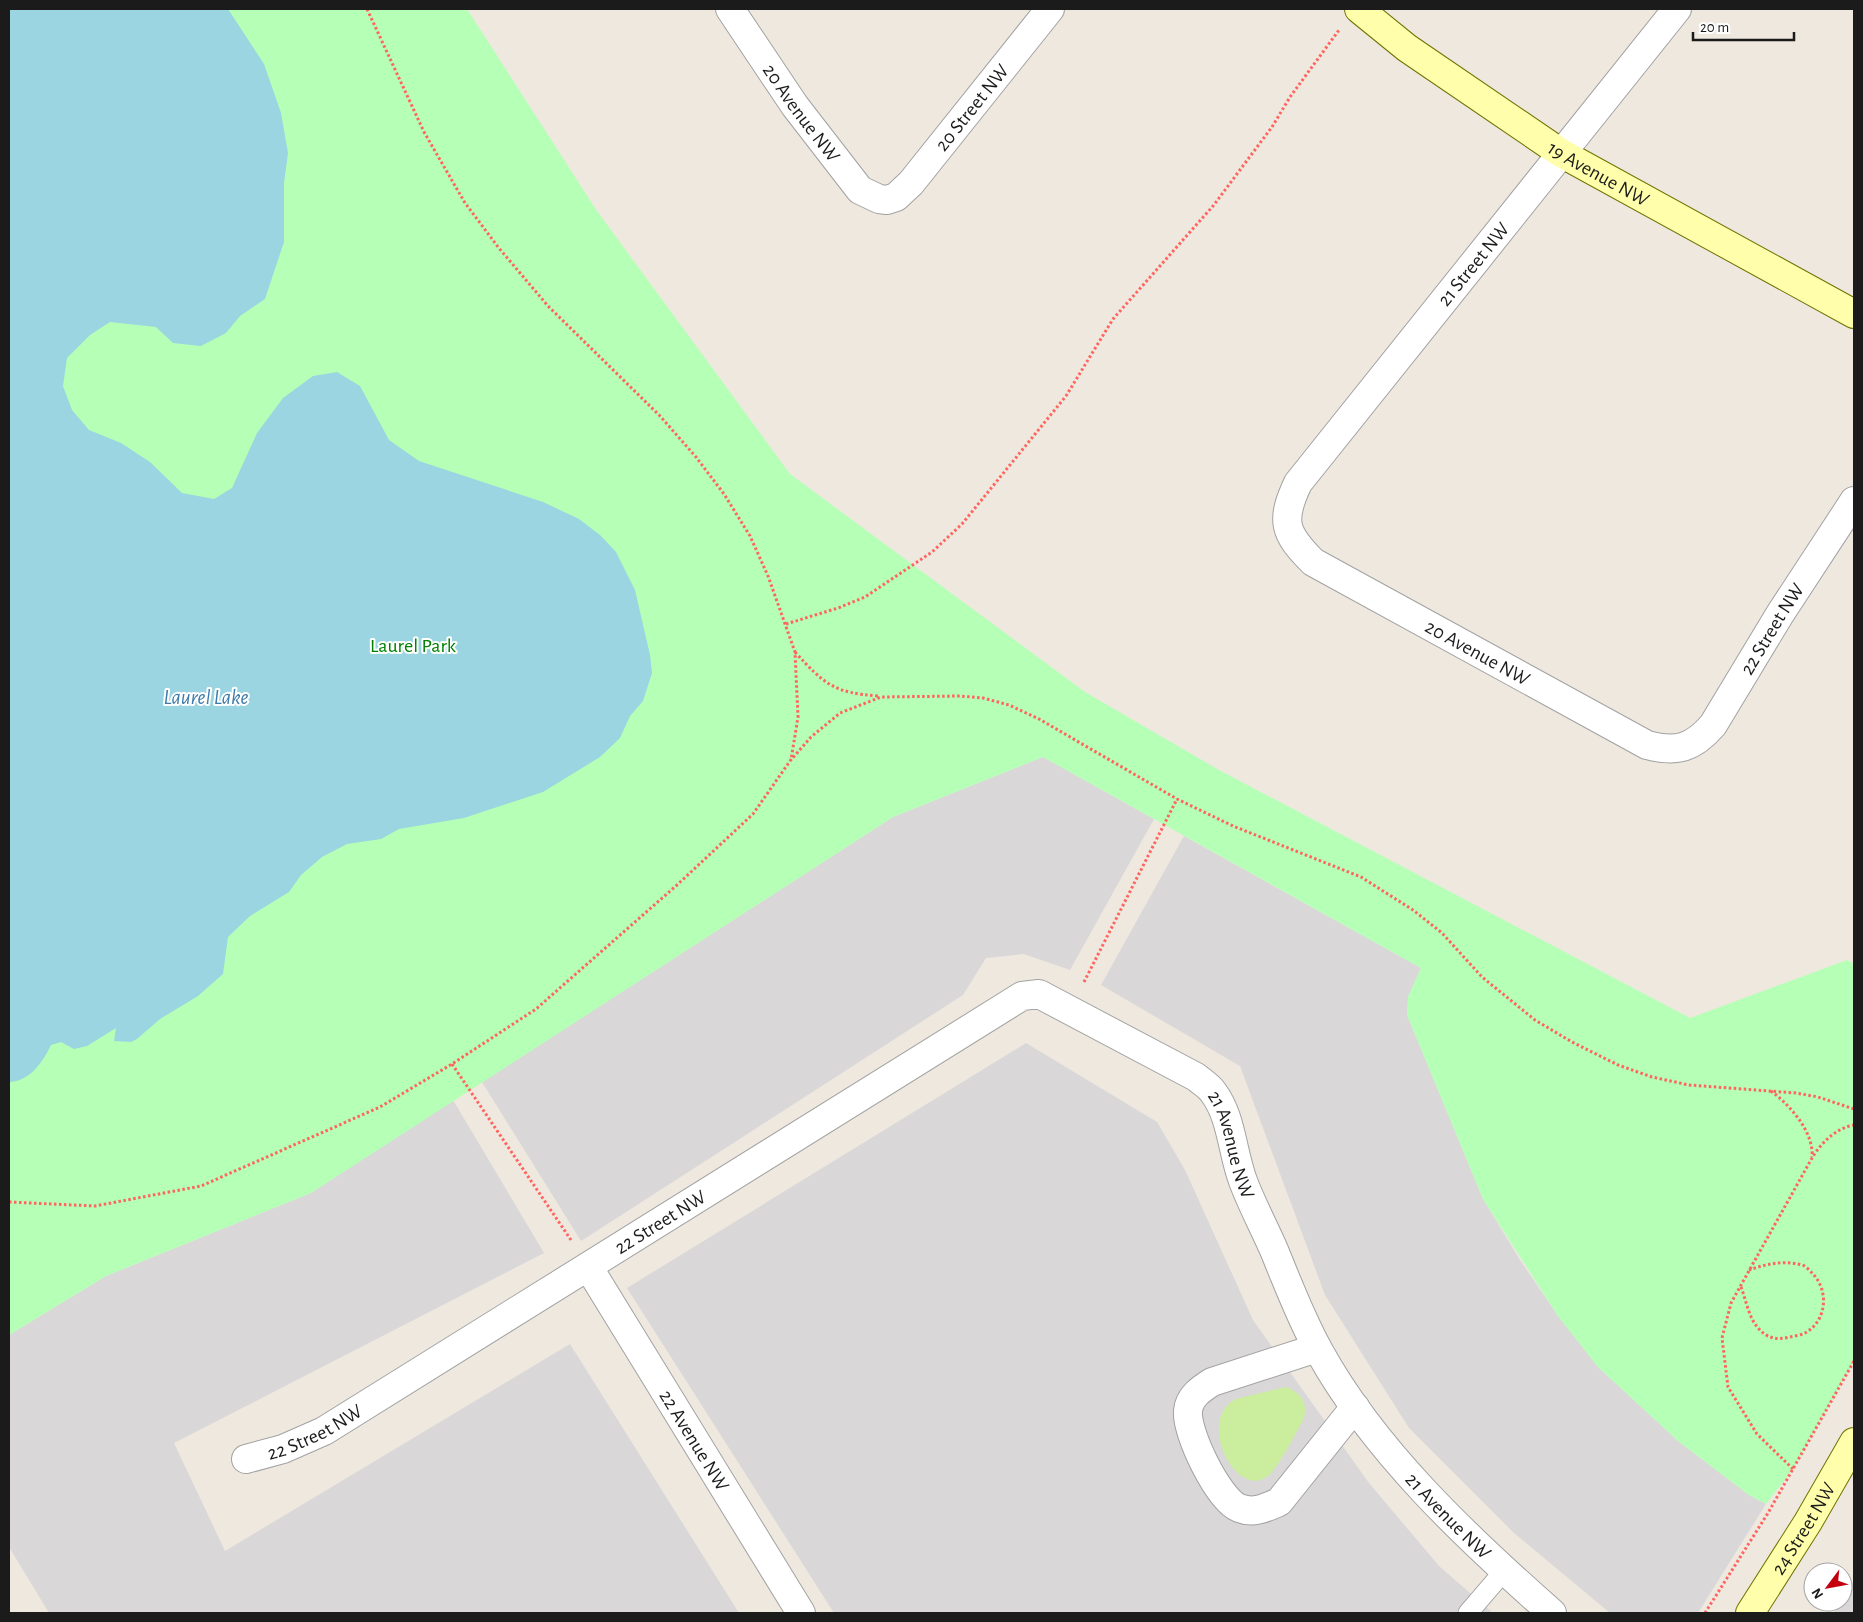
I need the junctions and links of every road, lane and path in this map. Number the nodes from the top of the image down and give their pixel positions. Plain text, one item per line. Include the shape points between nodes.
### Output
1 (367, 9) edge
2 (730, 9) edge
3 (1050, 9) edge
4 (1359, 9) edge
5 (1677, 9) edge
6 (1328, 43) dead end
7 (1561, 154) junction
8 (887, 200) joint
9 (1854, 314) edge
10 (1854, 501) edge
11 (1287, 528) joint
12 (786, 624) junction
13 (795, 652) junction
14 (881, 697) junction
15 (1683, 748) joint
16 (791, 760) junction
17 (1178, 799) junction
18 (1070, 1010) junction
19 (452, 1064) junction
20 (1770, 1091) junction
21 (1854, 1109) edge
22 (1854, 1125) edge
23 (1812, 1158) junction
24 (9, 1202) edge
25 (589, 1268) junction
26 (1749, 1270) junction
27 (1740, 1287) junction
28 (1317, 1348) junction
29 (1854, 1361) edge
30 (1356, 1407) junction
31 (1854, 1442) edge
32 (246, 1459) dead end
33 (1793, 1469) junction
34 (1504, 1571) junction
35 (801, 1613) edge
36 (1468, 1613) edge
37 (1552, 1613) edge
38 (1705, 1613) edge
39 (1750, 1613) edge

1 - 12 path via 424,132 465,203 548,306 660,416 696,457 750,536
2 - 8 street, 20 Avenue NW via 795,106 860,190
3 - 8 street, 20 Street NW via 911,183 896,197
4 - 7 street, 19 Avenue NW via 1407,48
5 - 7 street, 21 Street NW
6 - 12 path via 1213,206 1113,319 1066,396 962,524 932,552 865,597
7 - 9 street, 19 Avenue NW
7 - 11 street, 21 Street NW via 1298,483 1286,512
10 - 15 street, 22 Street NW via 1713,725 1701,739
11 - 15 street, 20 Avenue NW via 1298,547 1313,562 1647,744 1665,749
12 - 13 path
13 - 14 path via 837,690
13 - 16 path via 798,716
14 - 16 path via 840,713 811,737
14 - 17 path via 960,696 1009,705
16 - 19 path via 753,814 677,885 536,1009
17 - 18 path
17 - 20 path via 1233,826 1361,877 1388,893 1442,933 1499,992 1535,1020 1579,1046 1652,1077 1719,1088
18 - 25 street, 22 Street NW via 1039,994 1022,996
18 - 28 street, 21 Avenue NW via 1196,1077 1212,1090 1229,1127 1243,1181
19 - 24 path via 380,1107 201,1186 95,1206
19 - 25 path
20 - 21 path via 1818,1097
20 - 23 path via 1782,1100 1809,1137 1813,1147
22 - 23 path via 1831,1136 1818,1147
23 - 26 path
25 - 32 street, 22 Street NW via 324,1431 283,1449
25 - 35 street, 22 Avenue NW
26 - 27 path
26 - 27 path via 1781,1262 1804,1265 1818,1280 1825,1297 1820,1319 1805,1333 1785,1338 1766,1336 1753,1320
27 - 33 path via 1731,1303 1722,1338 1728,1387 1757,1434
28 - 30 street, 21 Avenue NW
28 - 30 street via 1212,1382 1190,1401 1190,1426 1219,1489 1228,1500 1247,1510 1263,1510 1279,1502
29 - 33 path
30 - 34 street, 21 Avenue NW via 1412,1476
31 - 39 street, 24 Street NW
33 - 38 path
34 - 36 lane
34 - 37 street, 21 Avenue NW

